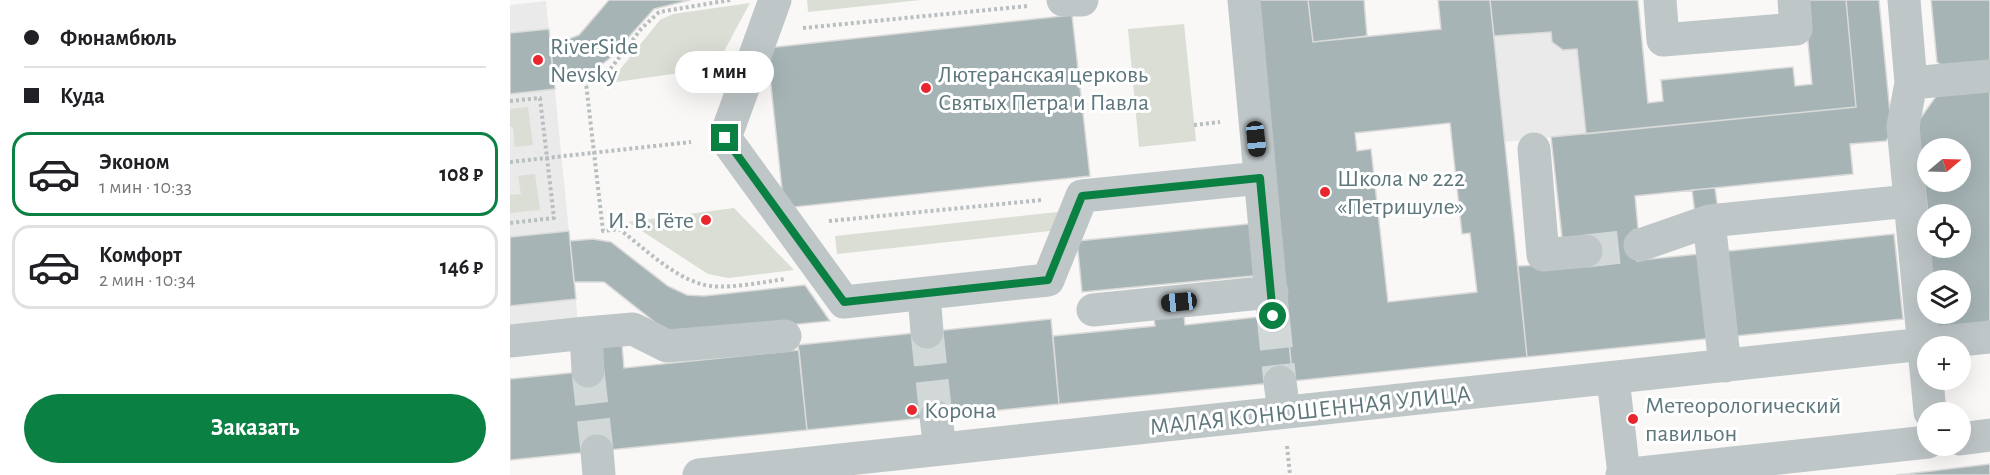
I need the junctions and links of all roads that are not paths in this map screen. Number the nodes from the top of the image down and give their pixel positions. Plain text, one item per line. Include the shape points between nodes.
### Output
1 (775, 0) edge
2 (1244, 0) edge
3 (1660, 0) edge
4 (1794, 0) edge
5 (1904, 0) edge
6 (1990, 76) edge
7 (1911, 83) junction
8 (1534, 149) dead end
9 (1260, 178) junction
10 (1909, 201) junction
11 (1709, 221) junction
12 (1640, 245) tunnel mouth
13 (1586, 251) tunnel mouth
14 (924, 294) junction
15 (1093, 310) dead end
16 (927, 332) tunnel mouth
17 (586, 333) junction
18 (785, 336) dead end
19 (1990, 337) edge
20 (510, 341) edge
21 (1914, 345) junction
22 (1725, 366) junction
23 (588, 371) tunnel mouth
24 (1613, 378) junction
25 (1928, 402) edge
26 (936, 417) tunnel mouth
27 (1990, 435) edge
28 (1971, 438) edge
29 (1917, 444) edge
30 (940, 449) junction
31 (699, 475) edge
32 (1623, 475) edge

1 - 14 street via 725,138 844,302
2 - 9 street
3 - 4 street via 1663,40 1796,29
5 - 7 street
6 - 7 street
7 - 10 street via 1903,126
8 - 13 street via 1543,255
9 - 14 street via 1082,196 1048,280
9 - 15 street via 1272,304
10 - 11 street
10 - 21 street
11 - 12 street
11 - 22 street
14 - 16 street
17 - 18 street via 633,329 667,346
17 - 20 street
17 - 23 street
19 - 21 street, МАЛАЯ КОНЮШЕННАЯ УЛИЦА
21 - 22 street, МАЛАЯ КОНЮШЕННАЯ УЛИЦА
21 - 25 street
22 - 24 street, МАЛАЯ КОНЮШЕННАЯ УЛИЦА
24 - 30 street, МАЛАЯ КОНЮШЕННАЯ УЛИЦА via 1282,397
24 - 32 street
26 - 30 street
27 - 28 street
29 - 32 street
30 - 31 street, МАЛАЯ КОНЮШЕННАЯ УЛИЦА

